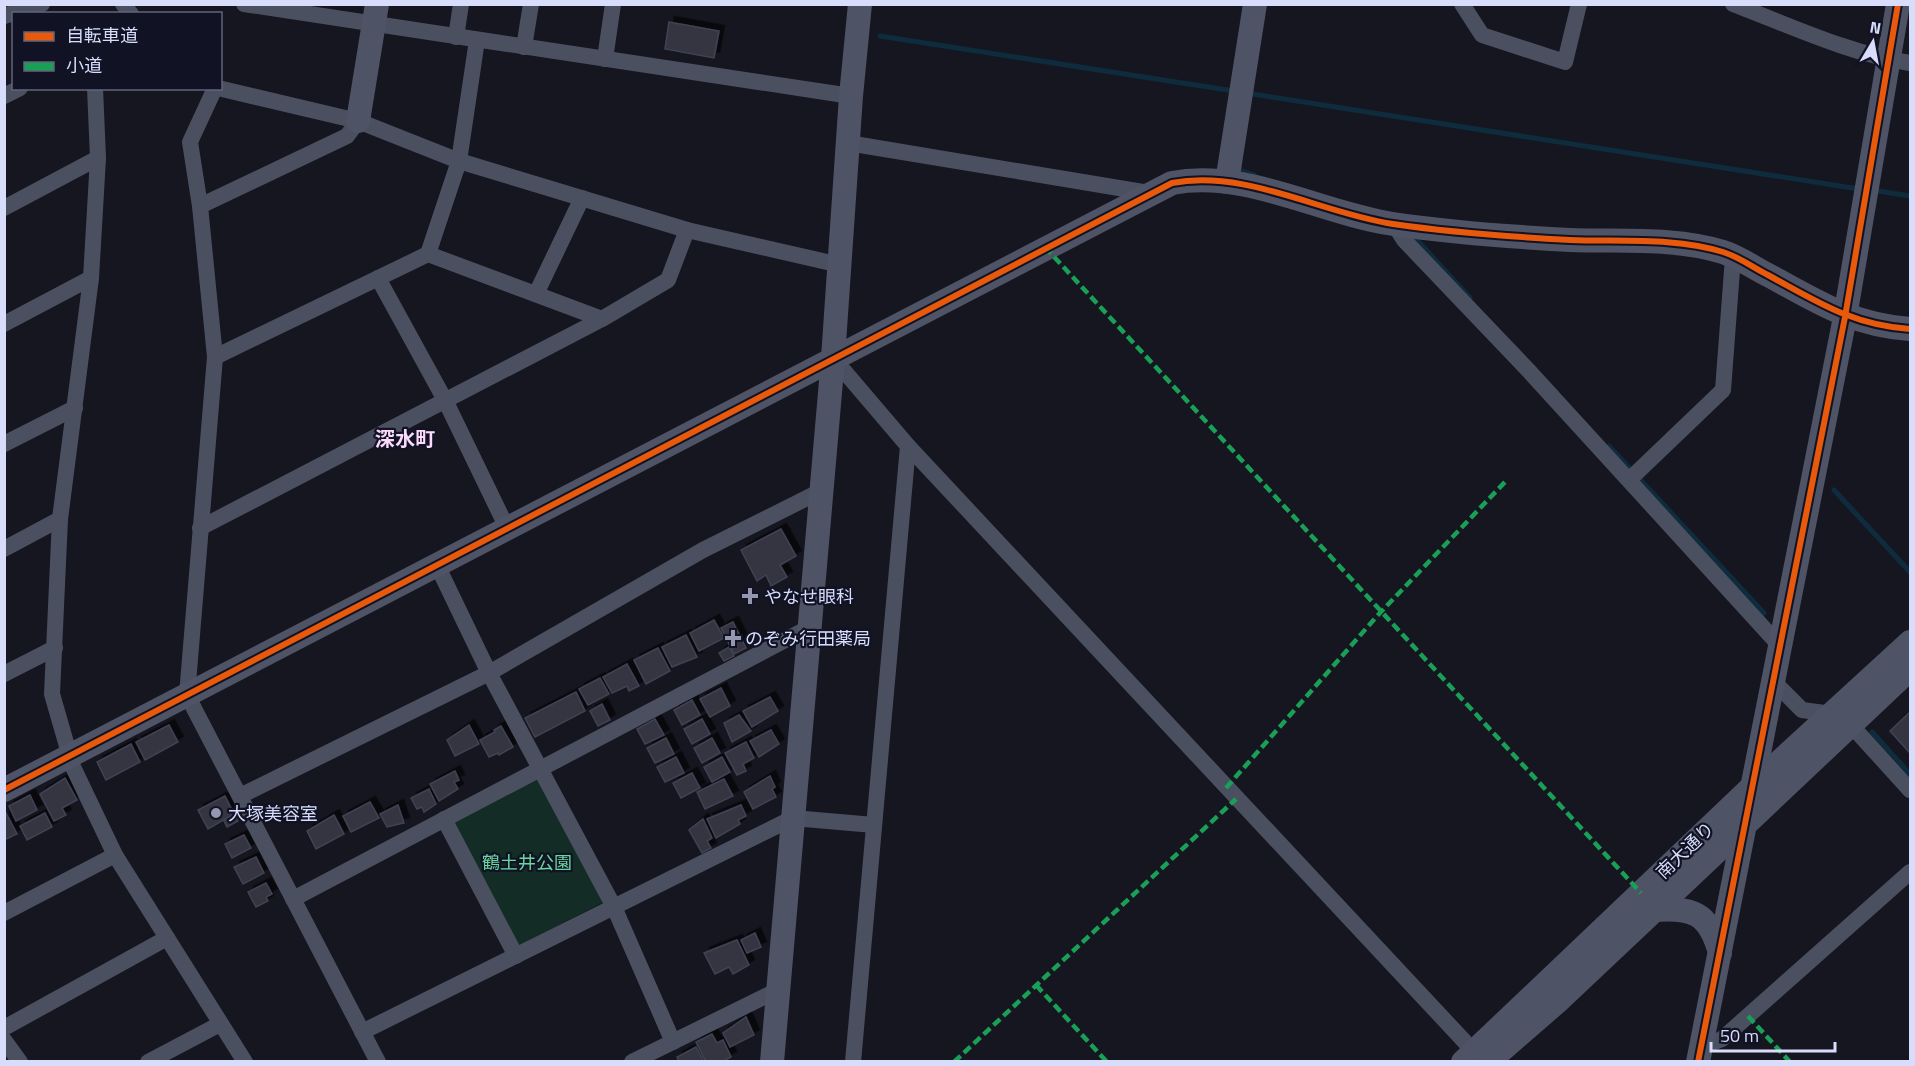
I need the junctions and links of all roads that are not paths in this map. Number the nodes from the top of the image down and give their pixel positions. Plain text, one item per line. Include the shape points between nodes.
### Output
1 (244, 4) edge
2 (461, 4) edge
3 (531, 4) edge
4 (613, 4) edge
5 (860, 4) edge
6 (1255, 4) edge
7 (1462, 4) edge
8 (1580, 4) edge
9 (1733, 4) edge
10 (1898, 4) edge
11 (39, 8) edge
12 (22, 12) edge
13 (375, 15) edge
14 (456, 37) junction
15 (477, 40) junction
16 (524, 47) junction
17 (605, 59) junction
18 (1900, 62) edge
19 (222, 89) edge
20 (95, 90) edge
21 (216, 90) edge
22 (851, 96) junction
23 (358, 121) junction
24 (848, 143) junction
25 (98, 158) junction
26 (459, 161) junction
27 (1227, 182) junction
28 (1149, 193) junction
29 (582, 198) junction
30 (200, 206) junction
31 (4, 208) edge
32 (1394, 224) junction
33 (687, 230) junction
34 (428, 254) junction
35 (1733, 256) junction
36 (840, 265) junction
37 (91, 278) junction
38 (378, 278) junction
39 (536, 294) junction
40 (1845, 316) junction
41 (602, 320) junction
42 (4, 324) edge
43 (1911, 329) edge
44 (215, 357) junction
45 (833, 358) junction
46 (446, 402) junction
47 (75, 408) junction
48 (4, 444) edge
49 (908, 446) junction
50 (1629, 480) junction
51 (821, 491) junction
52 (60, 519) junction
53 (200, 528) junction
54 (507, 528) junction
55 (4, 549) edge
56 (437, 565) junction
57 (810, 627) junction
58 (1911, 642) edge
59 (1781, 647) junction
60 (55, 648) junction
61 (1911, 669) edge
62 (489, 673) junction
63 (4, 674) edge
64 (1774, 682) junction
65 (187, 695) junction
66 (1841, 719) junction
67 (69, 756) junction
68 (542, 768) junction
69 (1753, 786) junction
70 (4, 790) edge
71 (1911, 790) edge
72 (240, 796) junction
73 (444, 819) junction
74 (793, 819) junction
75 (1746, 822) junction
76 (874, 825) junction
77 (115, 855) junction
78 (1911, 872) edge
79 (293, 899) junction
80 (614, 907) junction
81 (1652, 910) junction
82 (4, 913) edge
83 (167, 938) junction
84 (1720, 953) junction
85 (516, 956) junction
86 (778, 990) junction
87 (220, 1024) junction
88 (4, 1028) edge
89 (362, 1032) junction
90 (4, 1040) edge
91 (673, 1042) junction
92 (1700, 1054) edge
93 (1477, 1059) edge
94 (20, 1062) edge
95 (148, 1062) edge
96 (245, 1062) edge
97 (378, 1062) edge
98 (633, 1062) edge
99 (772, 1062) edge
100 (853, 1062) edge

1 - 13 street
2 - 14 street
3 - 16 street
4 - 17 street
5 - 22 street
6 - 27 street
7 - 8 street via 1482,35 1565,62
9 - 18 street
10 - 18 street
11 - 12 street
13 - 14 street
13 - 23 street
14 - 15 street
15 - 16 street
15 - 26 street
16 - 17 street
17 - 22 street
18 - 40 street via 1867,190
19 - 23 street
20 - 25 street
21 - 30 street via 190,142
22 - 24 street
23 - 26 street
23 - 30 street via 347,136
24 - 28 street
24 - 36 street
25 - 31 street
25 - 37 street
26 - 29 street
26 - 34 street
27 - 28 street via 1194,179
27 - 32 street via 1347,216
28 - 45 street
29 - 33 street
29 - 39 street
30 - 44 street
32 - 35 street via 1568,240 1689,244
32 - 50 street via 1404,240
33 - 36 street
33 - 41 street via 668,280
34 - 38 street
34 - 39 street
35 - 40 street
35 - 50 street via 1723,390
36 - 45 street
37 - 42 street
37 - 47 street
38 - 44 street
38 - 46 street
39 - 41 street
40 - 43 street via 1883,327
40 - 59 street
41 - 46 street
44 - 53 street
45 - 49 street
45 - 51 street
45 - 54 street
46 - 53 street
46 - 54 street
47 - 48 street
47 - 52 street
49 - 76 street
49 - 93 street
50 - 59 street
51 - 57 street
51 - 62 street via 703,550
52 - 55 street
52 - 60 street
53 - 65 street
54 - 56 street
56 - 62 street
56 - 65 street
57 - 68 street
57 - 74 street
58 - 66 street, 南大通り
59 - 64 street
60 - 63 street
60 - 67 street via 52,694
61 - 66 street, 南大通り
62 - 68 street
62 - 72 street
64 - 66 street via 1802,710
64 - 69 street
65 - 67 street
65 - 72 street
66 - 69 street, 南大通り
66 - 71 street
66 - 75 street, 南大通り
67 - 70 street
67 - 77 street
68 - 73 street
68 - 80 street
69 - 75 street
69 - 93 street, 南大通り
72 - 79 street
73 - 79 street
73 - 85 street
74 - 76 street
74 - 80 street
74 - 86 street
75 - 81 street, 南大通り
75 - 84 street
76 - 100 street
77 - 82 street
77 - 83 street
78 - 92 street via 1722,1040
79 - 89 street
80 - 85 street
80 - 91 street
81 - 84 street via 1690,910 1705,919
81 - 93 street, 南大通り via 1557,1002
83 - 87 street
83 - 88 street
84 - 92 street
85 - 89 street
86 - 91 street
86 - 99 street
87 - 95 street
87 - 96 street
89 - 97 street
90 - 94 street
91 - 98 street

